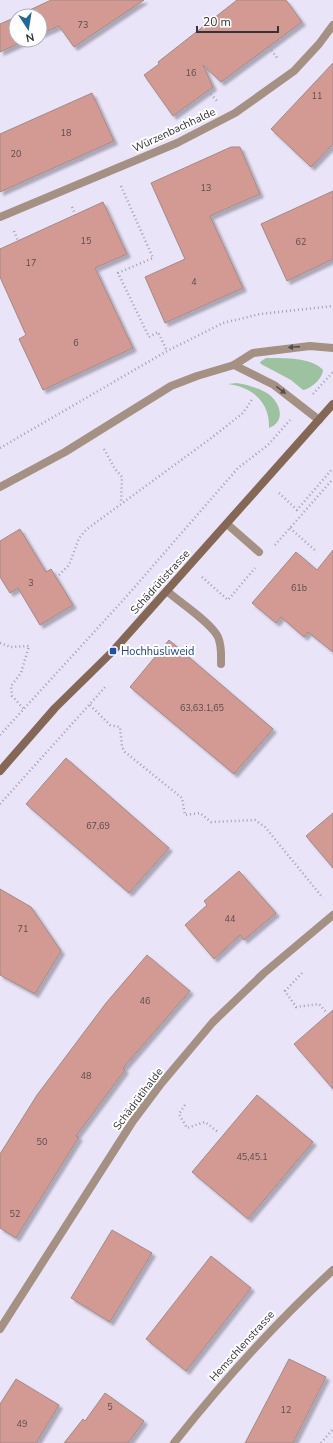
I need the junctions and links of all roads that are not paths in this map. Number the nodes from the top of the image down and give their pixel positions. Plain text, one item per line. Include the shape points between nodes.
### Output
1 (333, 26) edge
2 (0, 217) edge
3 (333, 348) edge
4 (234, 365) junction
5 (333, 404) edge
6 (319, 420) junction
7 (0, 487) edge
8 (226, 524) junction
9 (259, 552) dead end
10 (167, 591) junction
11 (221, 664) dead end
12 (0, 771) edge
13 (333, 915) edge
14 (333, 1270) edge
15 (0, 1330) edge
16 (174, 1443) edge

1 - 2 street, Würzenbachhalde via 294,71 235,113 177,143
3 -> 4 street via 310,346 253,353
4 -> 6 street via 274,385
4 - 7 street via 171,386 65,452
5 - 6 main road, Schädrütistrasse
6 - 8 main road, Schädrütistrasse
8 - 9 street
8 - 10 main road, Schädrütistrasse
10 - 11 street via 210,626 222,651
10 - 12 main road, Schädrütistrasse via 113,651 55,708
13 - 15 street, Schädrütihalde via 264,973 213,1022 160,1085 133,1121
14 - 16 street, Hemschlenstrasse via 288,1311 225,1380

